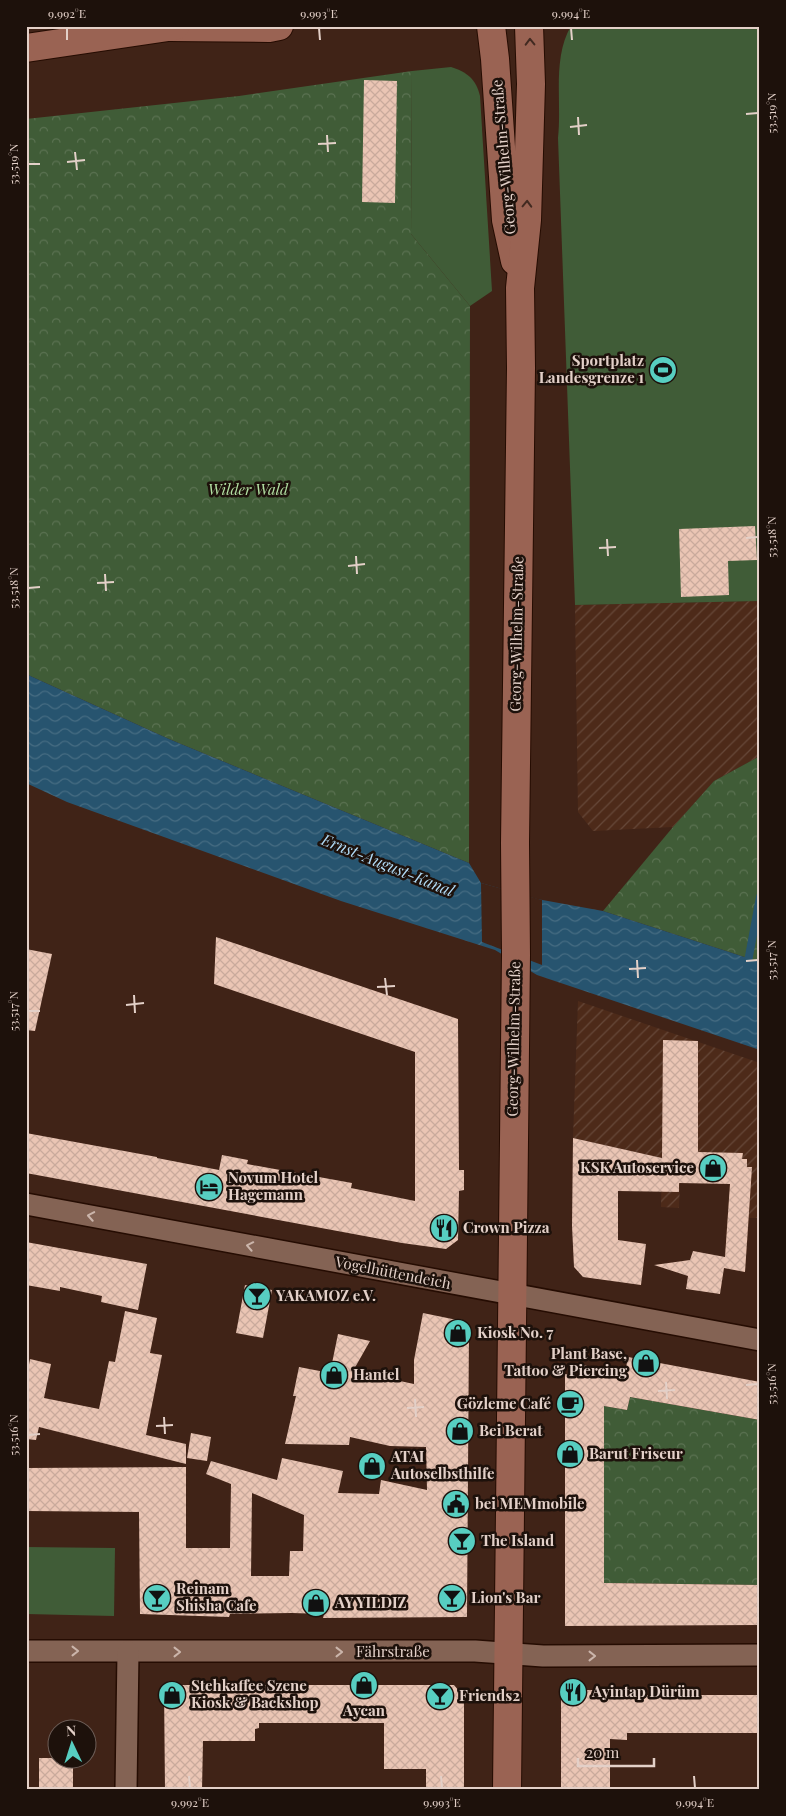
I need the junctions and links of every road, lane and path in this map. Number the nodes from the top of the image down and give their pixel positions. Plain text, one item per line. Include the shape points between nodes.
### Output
1 (279, 26) edge
2 (492, 26) edge
3 (529, 26) edge
4 (173, 27) edge
5 (26, 48) edge
6 (520, 288) junction
7 (26, 1204) edge
8 (512, 1295) junction
9 (760, 1340) edge
10 (26, 1651) edge
11 (128, 1652) junction
12 (508, 1653) junction
13 (760, 1655) edge
14 (126, 1790) edge
15 (507, 1790) edge

1 - 4 street
2 - 6 street, Georg-Wilhelm-Straße via 506,220
6 -> 3 street, Georg-Wilhelm-Straße via 527,220 531,84
4 - 5 street
6 - 8 street, Georg-Wilhelm-Straße
8 -> 7 street, Vogelhüttendeich
8 - 9 street, Vogelhüttendeich
8 - 12 street, Georg-Wilhelm-Straße
10 -> 11 street, Fährstraße
11 -> 12 street, Fährstraße
11 - 14 street
12 -> 13 street, Fährstraße via 543,1656
12 - 15 street, Georg-Wilhelm-Straße

